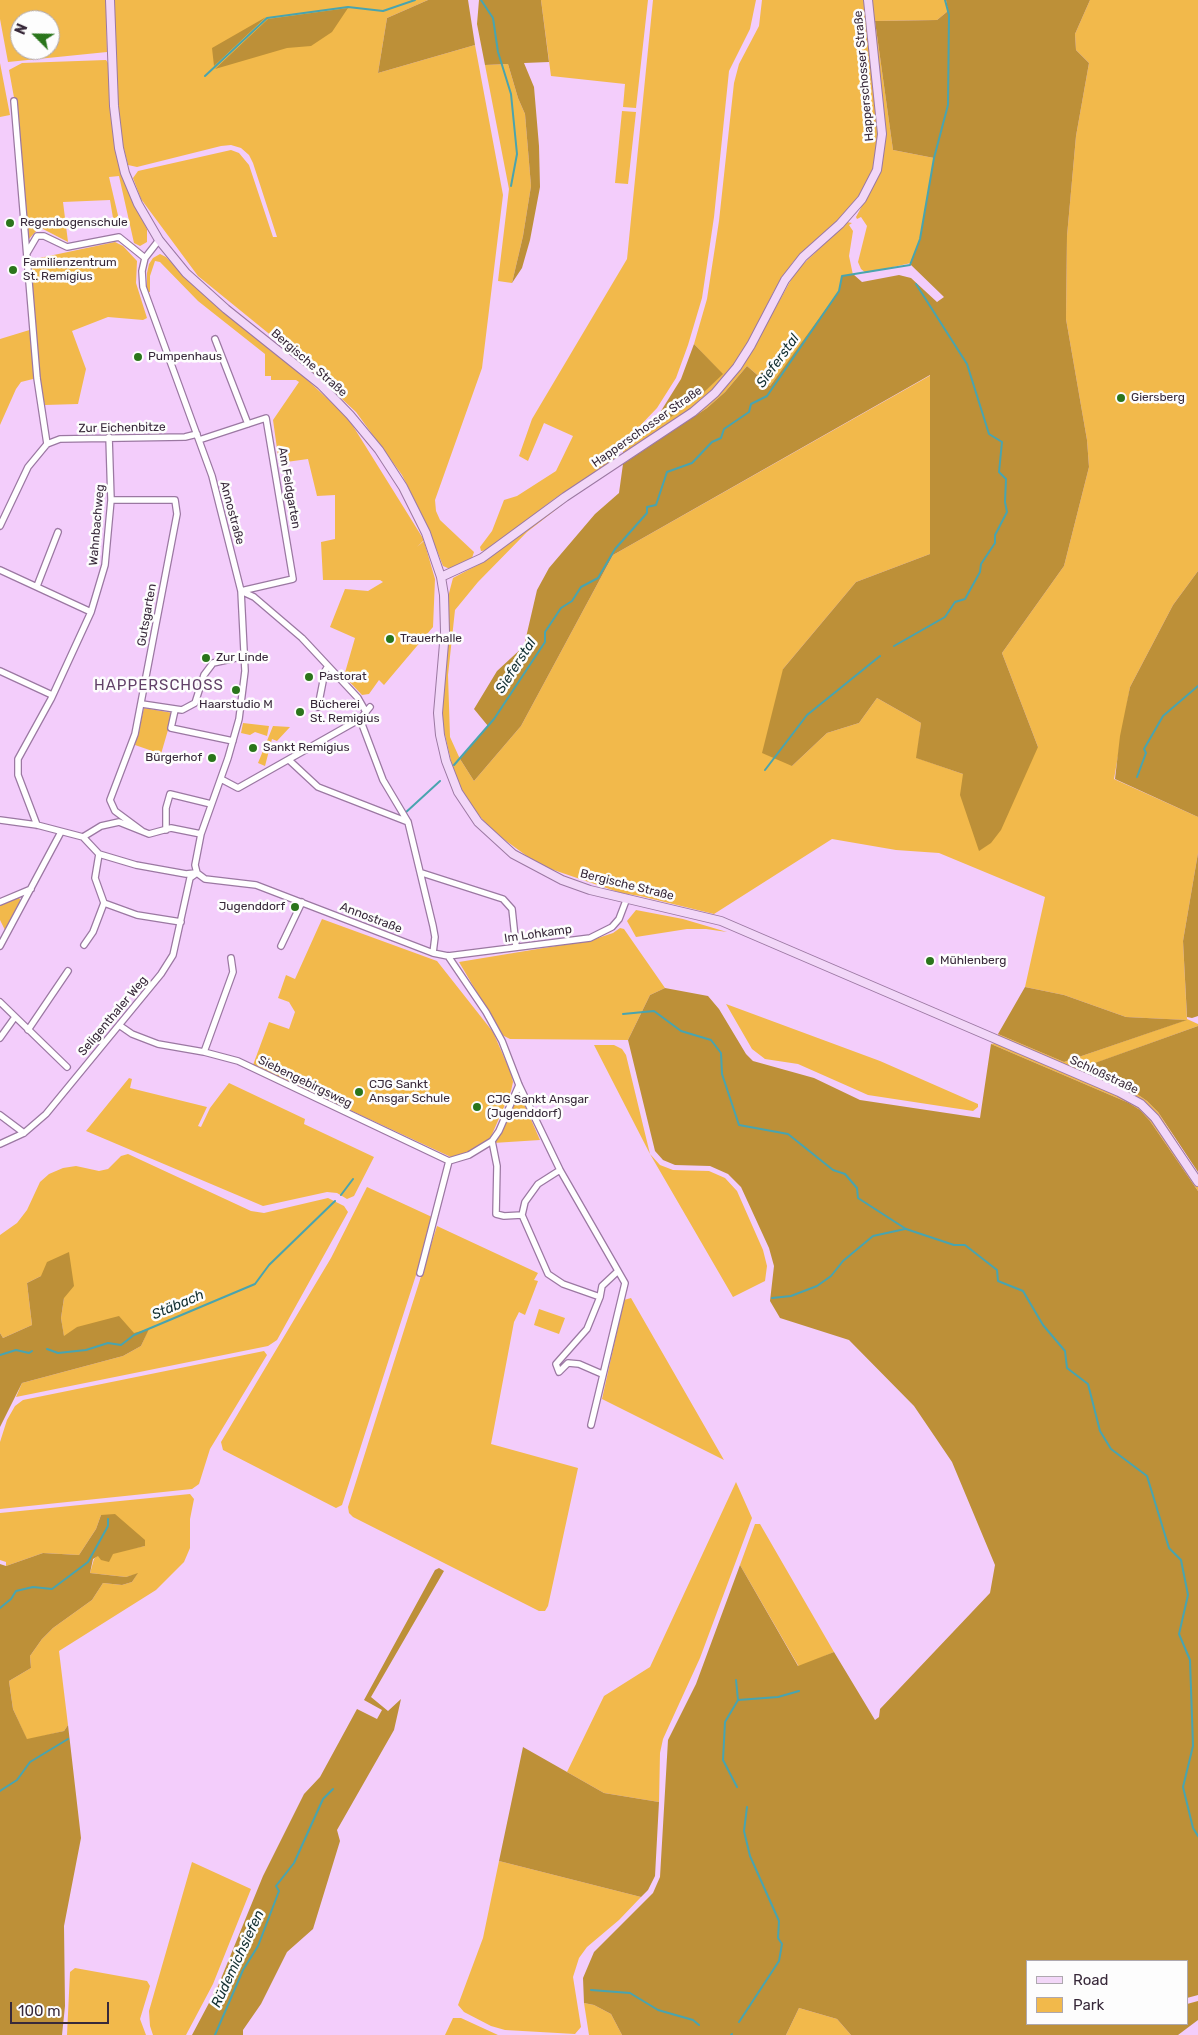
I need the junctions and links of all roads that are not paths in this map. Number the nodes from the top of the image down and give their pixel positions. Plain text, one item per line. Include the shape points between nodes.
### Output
1 (110, 0) edge
2 (868, 0) edge
3 (14, 102) dead end
4 (159, 240) junction
5 (26, 253) junction
6 (145, 258) junction
7 (215, 339) dead end
8 (248, 424) junction
9 (109, 437) junction
10 (198, 437) junction
11 (47, 444) junction
12 (111, 500) junction
13 (0, 526) edge
14 (58, 532) dead end
15 (0, 570) edge
16 (441, 577) junction
17 (37, 586) junction
18 (242, 591) junction
19 (90, 612) junction
20 (245, 656) junction
21 (328, 666) junction
22 (0, 671) edge
23 (52, 694) junction
24 (142, 704) junction
25 (318, 707) dead end
26 (370, 707) dead end
27 (175, 710) junction
28 (366, 712) junction
29 (360, 719) junction
30 (234, 741) junction
31 (290, 761) junction
32 (221, 778) junction
33 (212, 804) junction
34 (0, 820) edge
35 (408, 822) junction
36 (37, 825) junction
37 (166, 830) junction
38 (142, 831) junction
39 (61, 832) junction
40 (201, 834) junction
41 (83, 837) junction
42 (99, 854) junction
43 (197, 873) junction
44 (422, 873) junction
45 (31, 889) junction
46 (627, 898) junction
47 (0, 902) edge
48 (302, 902) junction
49 (104, 903) junction
50 (181, 922) junction
51 (84, 945) dead end
52 (0, 946) edge
53 (281, 946) dead end
54 (516, 948) junction
55 (433, 953) junction
56 (448, 956) junction
57 (231, 958) dead end
58 (68, 971) dead end
59 (0, 1002) edge
60 (15, 1017) junction
61 (119, 1025) junction
62 (28, 1030) junction
63 (0, 1038) edge
64 (996, 1040) joint
65 (204, 1052) junction
66 (67, 1067) dead end
67 (519, 1085) junction
68 (0, 1115) edge
69 (24, 1133) junction
70 (492, 1141) junction
71 (0, 1144) edge
72 (449, 1161) junction
73 (560, 1170) junction
74 (1198, 1182) edge
75 (522, 1215) junction
76 (618, 1271) junction
77 (420, 1273) dead end
78 (600, 1297) junction
79 (602, 1374) junction
80 (590, 1425) dead end

1 - 4 main road, Bergische Straße via 119,148 138,204
2 - 16 main road, Happerschosser Straße via 882,134 877,170 862,200 803,257 785,280 737,368 715,393 482,558
3 - 5 street
4 - 6 street
4 - 16 main road, Bergische Straße via 186,273 314,379 350,415 379,450 403,487 426,533
5 - 6 street via 37,236 67,246 119,237
5 - 11 street via 37,378
6 - 10 street, Annostraße via 143,287
7 - 8 street
8 - 10 street, Am Feldgarten
8 - 18 street, Am Feldgarten via 266,418 293,579
9 - 10 street, Zur Eichenbitze
9 - 11 street, Zur Eichenbitze via 60,439
9 - 12 street, Wahnbachweg
10 - 18 street, Annostraße via 218,497
11 - 13 street via 28,467
12 - 19 street, Wahnbachweg via 105,565
12 - 24 street, Gutsgarten via 175,500 177,514
14 - 17 street
15 - 17 street
16 - 46 main road, Bergische Straße via 445,632 438,713 446,761 458,792 478,822 513,854 562,880
17 - 19 street
18 - 20 street, Annostraße
18 - 21 street via 254,597 302,638
19 - 23 street, Wahnbachweg
20 - 27 street via 213,663 204,675 196,703
20 - 30 street, Annostraße
21 - 25 street
21 - 28 street via 358,698
22 - 23 street
23 - 36 street, Wahnbachweg via 18,759 18,775
24 - 27 street
24 - 38 street, Gutsgarten via 135,734 110,800 115,811
26 - 28 street
27 - 30 street via 171,728
28 - 29 street
29 - 31 street
29 - 35 street via 383,780
30 - 32 street, Annostraße
31 - 32 street via 238,788
31 - 35 street via 318,787
32 - 33 street, Annostraße
33 - 37 street via 170,794
33 - 40 street, Annostraße
34 - 36 street
35 - 44 street
36 - 39 street
37 - 38 street via 149,834
37 - 40 street via 171,828
38 - 41 street via 119,822 101,826
39 - 41 street
39 - 45 street
40 - 43 street, Annostraße
41 - 42 street
42 - 43 street via 136,865
42 - 49 street via 95,878
43 - 48 street, Annostraße via 205,879 256,885
43 - 50 street, Seligenthaler Weg via 190,878
44 - 54 street via 504,899 512,909
44 - 55 street via 435,937
45 - 47 street
45 - 52 street
46 - 54 street, Im Lohkamp via 619,919 604,933 590,938
46 - 64 main road, Bergische Straße via 721,921
48 - 53 street
48 - 55 street, Annostraße
49 - 50 street via 137,915
49 - 51 street via 93,932
50 - 61 street, Seligenthaler Weg via 173,955
54 - 56 street, Im Lohkamp
55 - 56 street, Im Lohkamp
56 - 67 street via 502,1040
57 - 65 street via 233,972
58 - 62 street
59 - 60 street
60 - 62 street
60 - 63 street
61 - 65 street, Siebengebirgsweg via 158,1044
61 - 69 street, Seligenthaler Weg via 46,1114
62 - 66 street
64 - 74 main road, Schloßstraße via 1141,1104 1166,1133
65 - 72 street, Siebengebirgsweg via 238,1061
67 - 70 street
67 - 73 street
68 - 69 street
69 - 71 street, Seligenthaler Weg
70 - 72 street via 470,1155
70 - 75 street via 497,1166 496,1214
72 - 77 street
73 - 75 street via 538,1184 525,1202
73 - 76 street
75 - 78 street via 548,1274 563,1284
76 - 78 street via 602,1286
76 - 79 street via 625,1283
78 - 79 street via 587,1329 556,1364 559,1372 568,1364 579,1364
79 - 80 street

